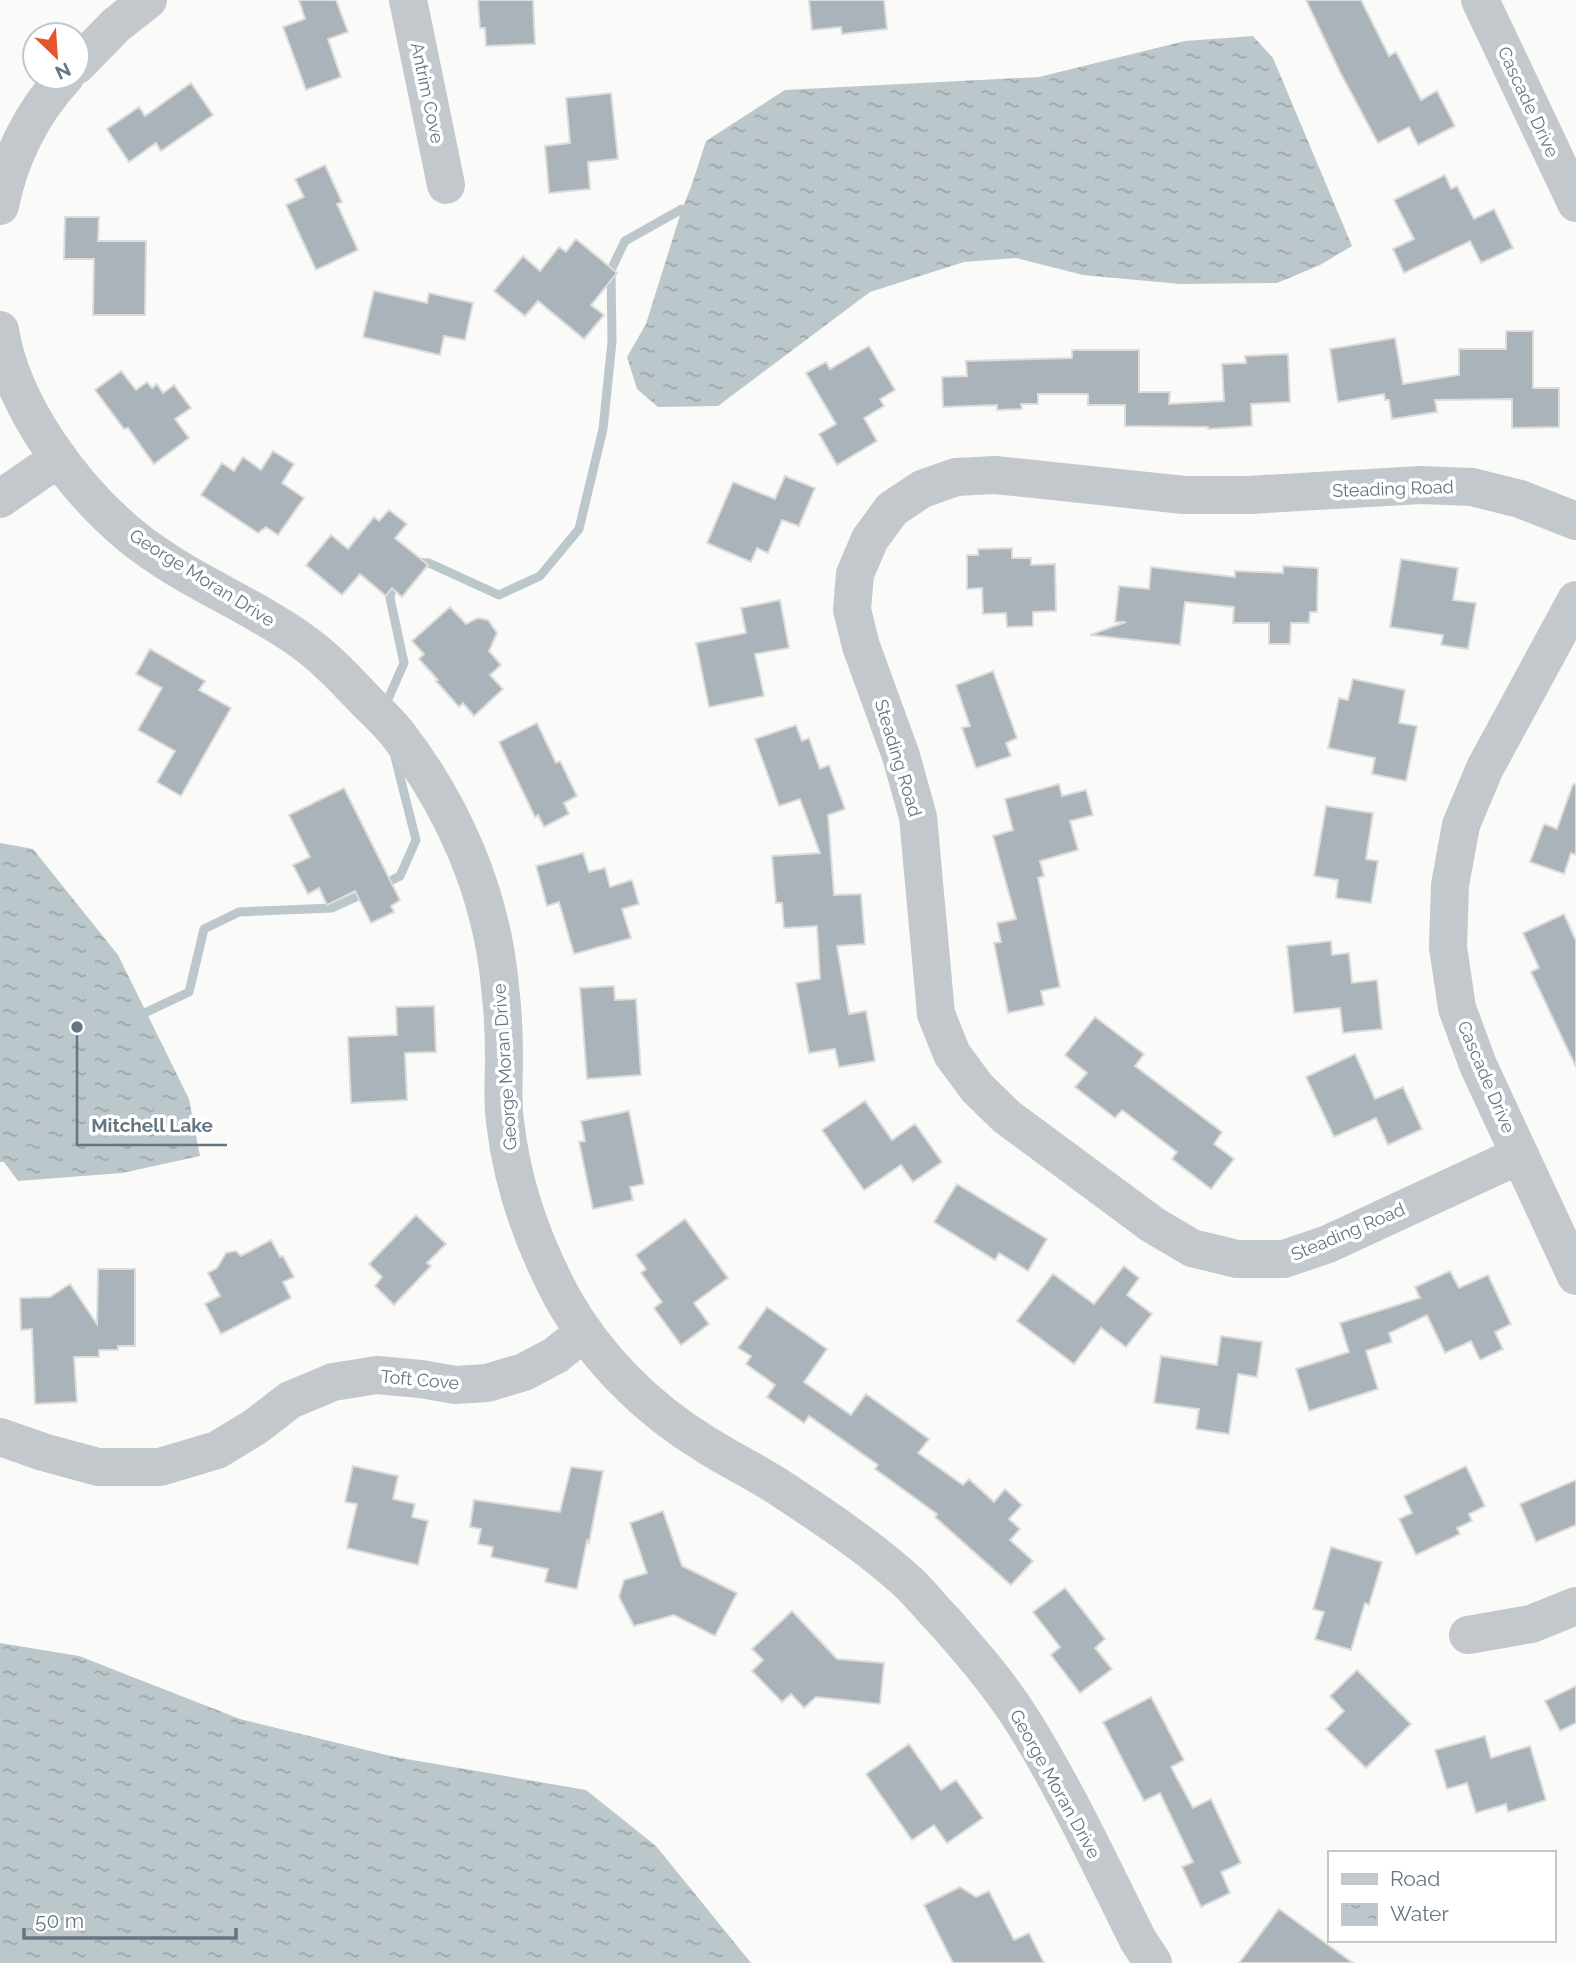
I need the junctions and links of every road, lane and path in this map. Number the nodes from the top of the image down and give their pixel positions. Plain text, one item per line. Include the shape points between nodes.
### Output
1 (148, 0) edge
2 (408, 0) edge
3 (1480, 0) edge
4 (91, 51) edge
5 (54, 91) edge
6 (446, 185) dead end
7 (1576, 203) edge
8 (0, 206) edge
9 (0, 330) edge
10 (59, 458) junction
11 (0, 499) edge
12 (1576, 521) edge
13 (1576, 600) edge
14 (1520, 1155) junction
15 (1576, 1276) edge
16 (584, 1332) junction
17 (0, 1437) edge
18 (1576, 1606) edge
19 (1468, 1635) dead end
20 (1153, 1963) edge

1 - 4 street
2 - 6 street, Antrim Cove
3 - 7 street, Cascade Drive
5 - 8 street via 25,132
9 - 10 street, George Moran Drive via 3,350 26,405
10 - 11 street
10 - 16 street, George Moran Drive via 92,499 132,537 301,640 393,728 434,786 465,846 487,913 500,982 504,1117 514,1181 536,1244
12 - 14 street, Steading Road via 1520,499 1472,487 1184,495 995,475 956,477 922,489 892,509 870,539 855,574 852,610 861,646 918,817 936,1014 952,1054 977,1088 1007,1117 1153,1225 1192,1248 1237,1259 1284,1259 1328,1244
13 - 14 street, Cascade Drive via 1485,768 1461,825 1450,885 1448,947 1457,1008 1478,1066
14 - 15 street, Cascade Drive
16 - 17 street, Toft Cove via 556,1355 524,1372 488,1383 454,1385 377,1375 333,1382 290,1400 217,1450 160,1467 98,1467
16 - 20 street, George Moran Drive via 601,1356 649,1403 701,1442 844,1531 911,1585 968,1647 1026,1726
18 - 19 street via 1531,1624

